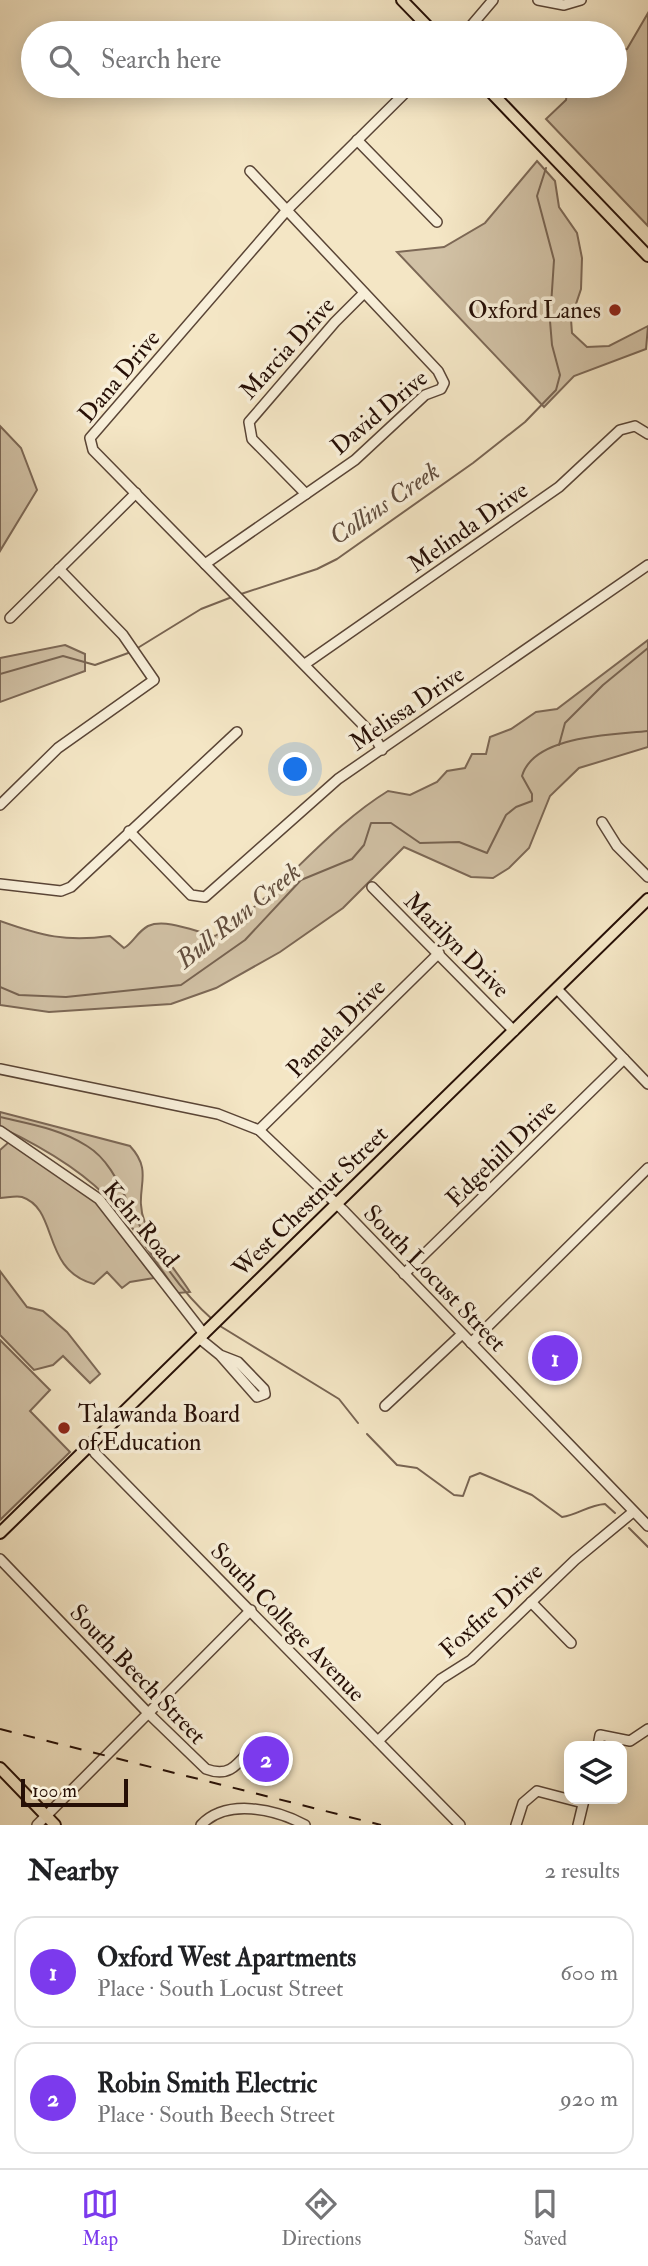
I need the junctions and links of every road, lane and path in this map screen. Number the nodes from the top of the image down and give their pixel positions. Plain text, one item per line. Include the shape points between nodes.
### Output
1 (402, 0) edge
2 (493, 0) edge
3 (538, 0) edge
4 (581, 0) edge
5 (422, 21) edge
6 (476, 21) edge
7 (400, 98) edge
8 (497, 98) edge
9 (357, 140) junction
10 (250, 171) dead end
11 (287, 210) junction
12 (437, 222) dead end
13 (648, 256) edge
14 (364, 293) junction
15 (648, 434) edge
16 (136, 493) junction
17 (306, 494) junction
18 (205, 564) junction
19 (648, 565) edge
20 (59, 569) junction
21 (10, 618) dead end
22 (304, 664) junction
23 (237, 732) dead end
24 (382, 750) junction
25 (0, 805) edge
26 (602, 821) dead end
27 (129, 831) junction
28 (648, 877) edge
29 (0, 884) edge
30 (372, 887) dead end
31 (646, 906) edge
32 (439, 953) junction
33 (556, 989) junction
34 (514, 1031) junction
35 (624, 1059) junction
36 (0, 1069) edge
37 (648, 1084) edge
38 (260, 1130) junction
39 (0, 1131) edge
40 (648, 1168) edge
41 (337, 1204) junction
42 (404, 1274) junction
43 (208, 1329) junction
44 (462, 1334) junction
45 (471, 1343) junction
46 (220, 1355) junction
47 (385, 1406) dead end
48 (91, 1445) junction
49 (633, 1512) junction
50 (648, 1526) edge
51 (0, 1533) edge
52 (0, 1559) edge
53 (531, 1602) junction
54 (251, 1610) junction
55 (570, 1643) dead end
56 (148, 1713) junction
57 (648, 1729) edge
58 (378, 1741) junction
59 (599, 1741) edge
60 (256, 1743) dead end
61 (0, 1768) edge
62 (564, 1797) edge
63 (583, 1804) edge
64 (46, 1815) junction
65 (37, 1825) edge
66 (55, 1825) edge
67 (201, 1825) edge
68 (305, 1825) edge
69 (460, 1825) edge
70 (516, 1825) edge
71 (578, 1825) edge

1 - 5 main road
2 - 6 street
3 - 4 street via 564,5
7 - 9 street, Dana Drive
8 - 13 main road
9 - 11 street, Dana Drive
9 - 12 street
10 - 11 street, David Drive
11 - 14 street, David Drive
11 - 16 street, Dana Drive via 93,432 93,450
14 - 17 street, Marcia Drive via 249,422 252,439
14 - 17 street, David Drive via 438,371 443,387 425,395 355,460
15 - 22 street, Melinda Drive via 635,426 620,430 559,487
16 - 18 street, Dana Drive
16 - 20 street
17 - 18 street, David Drive
18 - 22 street, Dana Drive
19 - 24 street, Melissa Drive
20 - 21 street
20 - 25 street via 134,650 154,680 58,748
22 - 24 street, Dana Drive
23 - 27 street
24 - 27 street, Melissa Drive via 331,784 200,898 191,895
26 - 28 street via 617,845
27 - 29 street via 66,890
30 - 32 street, Marilyn Drive
31 - 33 main road, West Chestnut Street
32 - 34 street, Marilyn Drive
32 - 38 street, Pamela Drive
33 - 34 main road, West Chestnut Street
33 - 35 street
34 - 41 main road, West Chestnut Street
35 - 37 street
35 - 42 street, Edgehill Drive
36 - 38 street, South Locust Street via 218,1115
38 - 41 street, South Locust Street
39 - 43 street, Kehr Road via 99,1199
40 - 45 street
41 - 42 street, South Locust Street
41 - 43 main road, West Chestnut Street
42 - 44 street, South Locust Street
43 - 46 street, Kehr Road
43 - 48 main road, West Chestnut Street
44 - 45 street, South Locust Street
44 - 47 street
45 - 49 street, South Locust Street
46 - 46 street via 257,1397 265,1394 237,1362
48 - 51 main road, West Chestnut Street
48 - 54 street, South College Avenue
49 - 50 street, South Locust Street
49 - 53 street, Foxfire Drive
52 - 56 street, South Beech Street
53 - 55 street
53 - 58 street, Foxfire Drive via 471,1660 441,1679
54 - 56 street
54 - 58 street, South College Avenue
56 - 60 street, South Beech Street via 194,1760 216,1773 229,1771
56 - 64 street
57 - 59 street via 630,1741 600,1735
58 - 69 street, South College Avenue
61 - 64 main road
62 - 70 street via 537,1791 523,1803
63 - 71 street
64 - 65 street
64 - 66 main road
67 - 68 street via 220,1811 244,1808

